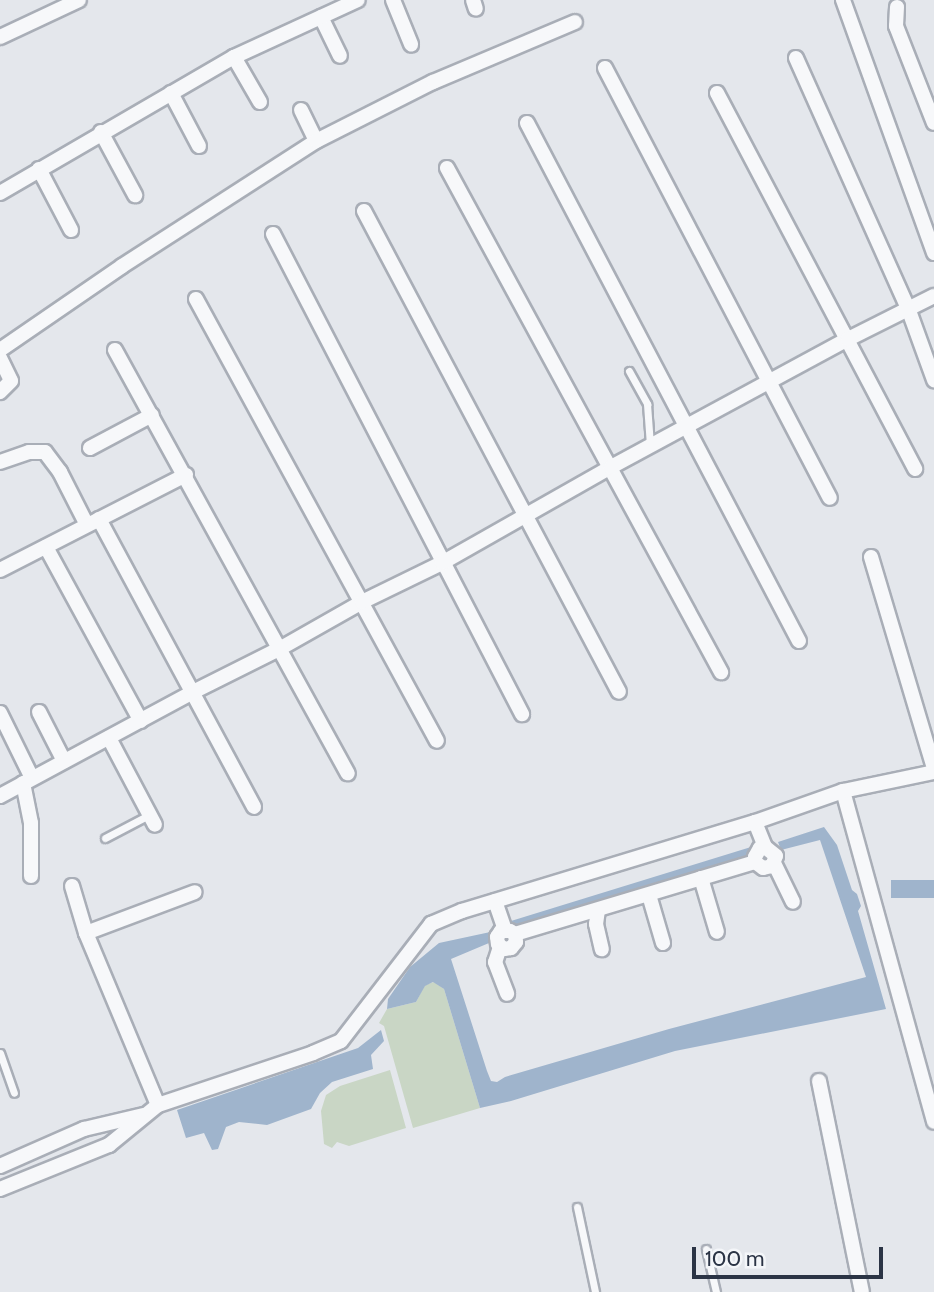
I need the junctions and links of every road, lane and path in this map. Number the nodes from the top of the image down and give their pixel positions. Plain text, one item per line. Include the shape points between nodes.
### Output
1 (79, 0) edge
2 (359, 0) edge
3 (393, 0) edge
4 (843, 0) edge
5 (897, 7) dead end
6 (321, 17) junction
7 (575, 22) dead end
8 (0, 37) edge
9 (411, 44) dead end
10 (340, 55) dead end
11 (234, 57) junction
12 (796, 58) dead end
13 (606, 68) dead end
14 (171, 93) junction
15 (717, 93) dead end
16 (260, 102) dead end
17 (931, 106) edge
18 (301, 110) dead end
19 (527, 123) dead end
20 (934, 123) edge
21 (101, 132) junction
22 (316, 141) junction
23 (199, 146) dead end
24 (447, 168) dead end
25 (39, 169) junction
26 (0, 193) edge
27 (135, 195) dead end
28 (364, 211) dead end
29 (71, 230) dead end
30 (272, 234) dead end
31 (934, 253) edge
32 (934, 296) edge
33 (196, 299) dead end
34 (908, 308) junction
35 (848, 338) junction
36 (0, 350) edge
37 (115, 350) dead end
38 (0, 358) edge
39 (629, 371) dead end
40 (934, 380) edge
41 (769, 383) junction
42 (0, 392) edge
43 (152, 415) junction
44 (687, 426) junction
45 (650, 446) junction
46 (90, 448) dead end
47 (0, 462) edge
48 (611, 467) junction
49 (915, 469) dead end
50 (186, 475) junction
51 (830, 498) dead end
52 (527, 516) junction
53 (93, 522) junction
54 (46, 547) junction
55 (871, 557) dead end
56 (442, 563) junction
57 (0, 570) edge
58 (362, 602) junction
59 (799, 641) dead end
60 (281, 648) junction
61 (721, 672) dead end
62 (192, 692) junction
63 (619, 692) dead end
64 (39, 712) dead end
65 (0, 713) edge
66 (522, 714) dead end
67 (141, 721) junction
68 (110, 737) junction
69 (437, 741) dead end
70 (64, 761) junction
71 (934, 770) edge
72 (348, 773) dead end
73 (24, 782) junction
74 (843, 790) junction
75 (1, 795) edge
76 (254, 807) dead end
77 (153, 820) joint
78 (755, 822) junction
79 (105, 838) dead end
80 (765, 847) junction
81 (755, 862) junction
82 (774, 863) junction
83 (31, 876) dead end
84 (701, 878) junction
85 (72, 887) dead end
86 (195, 892) dead end
87 (649, 895) junction
88 (495, 901) junction
89 (793, 902) dead end
90 (598, 910) junction
91 (510, 932) junction
92 (717, 932) dead end
93 (86, 933) junction
94 (663, 943) dead end
95 (602, 949) dead end
96 (507, 994) dead end
97 (0, 1056) edge
98 (819, 1081) dead end
99 (13, 1093) dead end
100 (158, 1105) junction
101 (144, 1114) junction
102 (934, 1122) edge
103 (0, 1167) edge
104 (4, 1188) edge
105 (577, 1207) dead end
106 (706, 1249) dead end
107 (595, 1292) edge
108 (716, 1292) edge
109 (862, 1292) edge

1 - 8 street
2 - 6 street
3 - 9 street
4 - 31 street
5 - 17 street via 896,26
6 - 10 street
6 - 11 street
7 - 22 street via 433,82
11 - 14 street
11 - 16 street
12 - 34 street
13 - 41 street
14 - 21 street
14 - 23 street
15 - 35 street
17 - 20 street
18 - 22 street
19 - 44 street
21 - 25 street
21 - 27 street
22 - 36 street
24 - 48 street
25 - 26 street
25 - 29 street
28 - 52 street
30 - 56 street
32 - 34 street
33 - 58 street
34 - 35 street
34 - 40 street
35 - 41 street
35 - 49 street
37 - 43 street
38 - 42 street via 11,382
39 - 45 lane via 647,404
41 - 44 street
41 - 51 street
43 - 46 street
43 - 50 street
44 - 45 street
44 - 59 street
45 - 48 street
47 - 53 street via 45,452
48 - 52 street
48 - 61 street
50 - 53 street
50 - 60 street
52 - 56 street
52 - 63 street
53 - 54 street
53 - 62 street
54 - 57 street
54 - 67 street
55 - 71 street
56 - 58 street
56 - 66 street
58 - 60 street
58 - 69 street
60 - 62 street
60 - 72 street
62 - 67 street
62 - 76 street
64 - 70 street
65 - 73 street
67 - 68 street
68 - 70 street
68 - 77 street
70 - 73 street
71 - 74 street
73 - 75 street
73 - 83 street via 32,823
74 - 78 street
74 - 102 street
77 - 79 lane
78 - 80 street
78 - 88 street
80 - 81 street via 756,852
80 - 82 street via 774,852
81 - 82 street via 763,868
81 - 84 street
82 - 89 street
84 - 87 street
84 - 92 street
85 - 93 street
86 - 93 street
87 - 90 street
87 - 94 street
88 - 91 street
88 - 100 street via 431,924 341,1041
90 - 91 street
90 - 95 street
91 - 96 street via 514,946 508,950 500,947 495,962
93 - 100 street
97 - 99 lane
98 - 109 street
100 - 101 street
101 - 103 street via 84,1129
101 - 104 street via 109,1145
103 - 104 street
105 - 107 lane
106 - 108 lane

